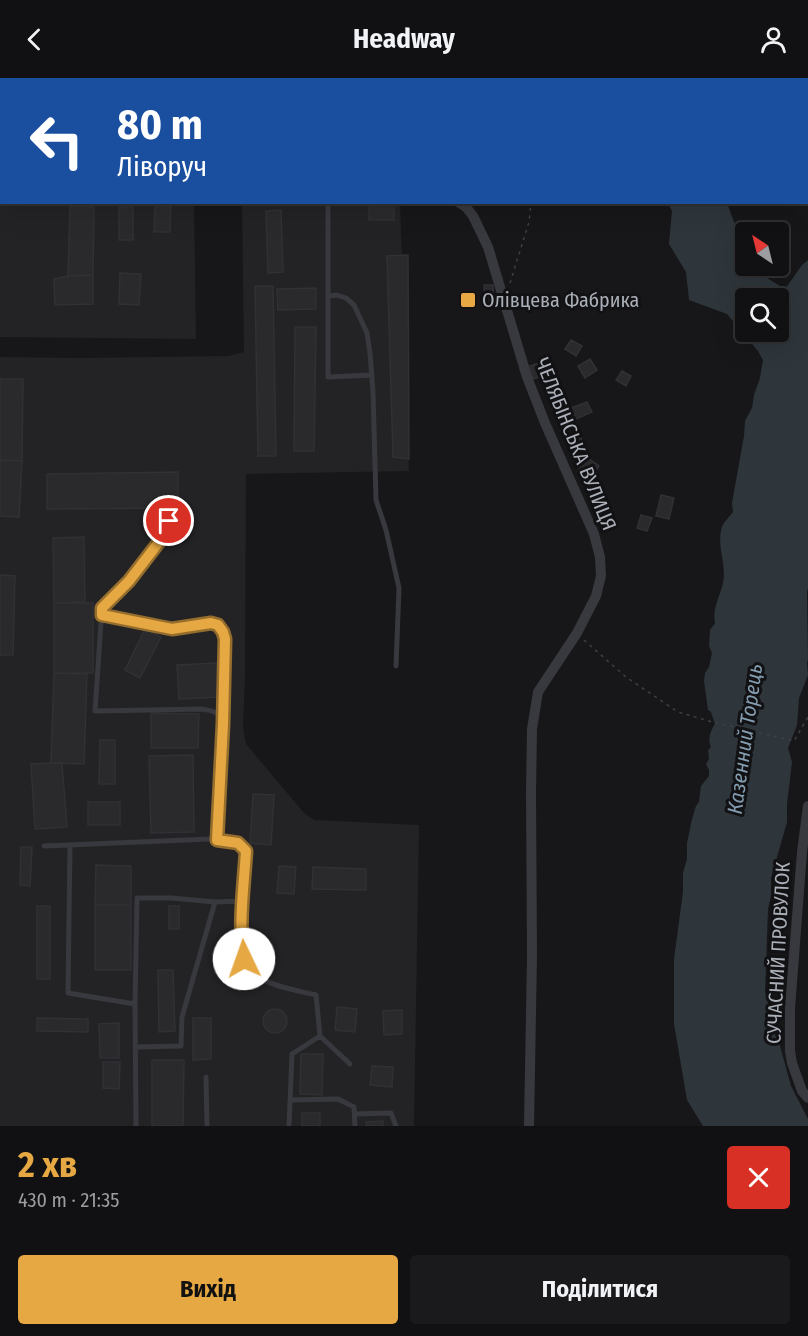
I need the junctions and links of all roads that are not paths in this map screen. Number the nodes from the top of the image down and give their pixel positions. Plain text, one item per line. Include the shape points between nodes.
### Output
1 (328, 204) edge
2 (461, 204) edge
3 (328, 296) junction
4 (372, 375) junction
5 (169, 521) dead end
6 (102, 615) junction
7 (396, 666) dead end
8 (223, 724) junction
9 (808, 806) edge
10 (217, 840) junction
11 (70, 845) junction
12 (44, 846) dead end
13 (243, 901) junction
14 (215, 902) junction
15 (135, 1004) junction
16 (320, 1036) junction
17 (136, 1047) junction
18 (350, 1064) dead end
19 (206, 1077) dead end
20 (808, 1098) edge
21 (290, 1100) junction
22 (355, 1114) junction
23 (136, 1126) edge
24 (207, 1126) edge
25 (289, 1126) edge
26 (355, 1126) edge
27 (396, 1126) edge
28 (529, 1126) edge

1 - 3 lane
2 - 28 street, ЧЕЛЯБІНСЬКА ВУЛИЦЯ via 478,225 488,247 527,377 594,534 600,557 596,596 538,692 532,729
3 - 4 lane via 346,298 354,305 367,333
3 - 4 lane via 328,377
4 - 7 lane via 376,500 399,588
5 - 6 lane via 159,542 129,581 102,608
6 - 8 lane via 172,629 218,625 225,639
6 - 8 lane via 95,711 212,710 220,715
8 - 10 lane
9 - 20 street, СУЧАСНИЙ ПРОВУЛОК via 790,1008 790,1051 802,1091
10 - 11 lane
10 - 13 lane via 238,843 246,851
11 - 12 lane
11 - 15 lane via 68,993
13 - 14 lane
13 - 16 lane via 242,948 249,970 269,983 316,995
14 - 15 lane via 137,898
14 - 17 lane via 182,1017 181,1046
15 - 17 lane
16 - 18 lane
16 - 21 lane via 292,1054
17 - 23 lane
19 - 24 lane
21 - 22 lane via 338,1099 354,1107
21 - 25 lane
22 - 26 lane
22 - 27 lane via 391,1113

